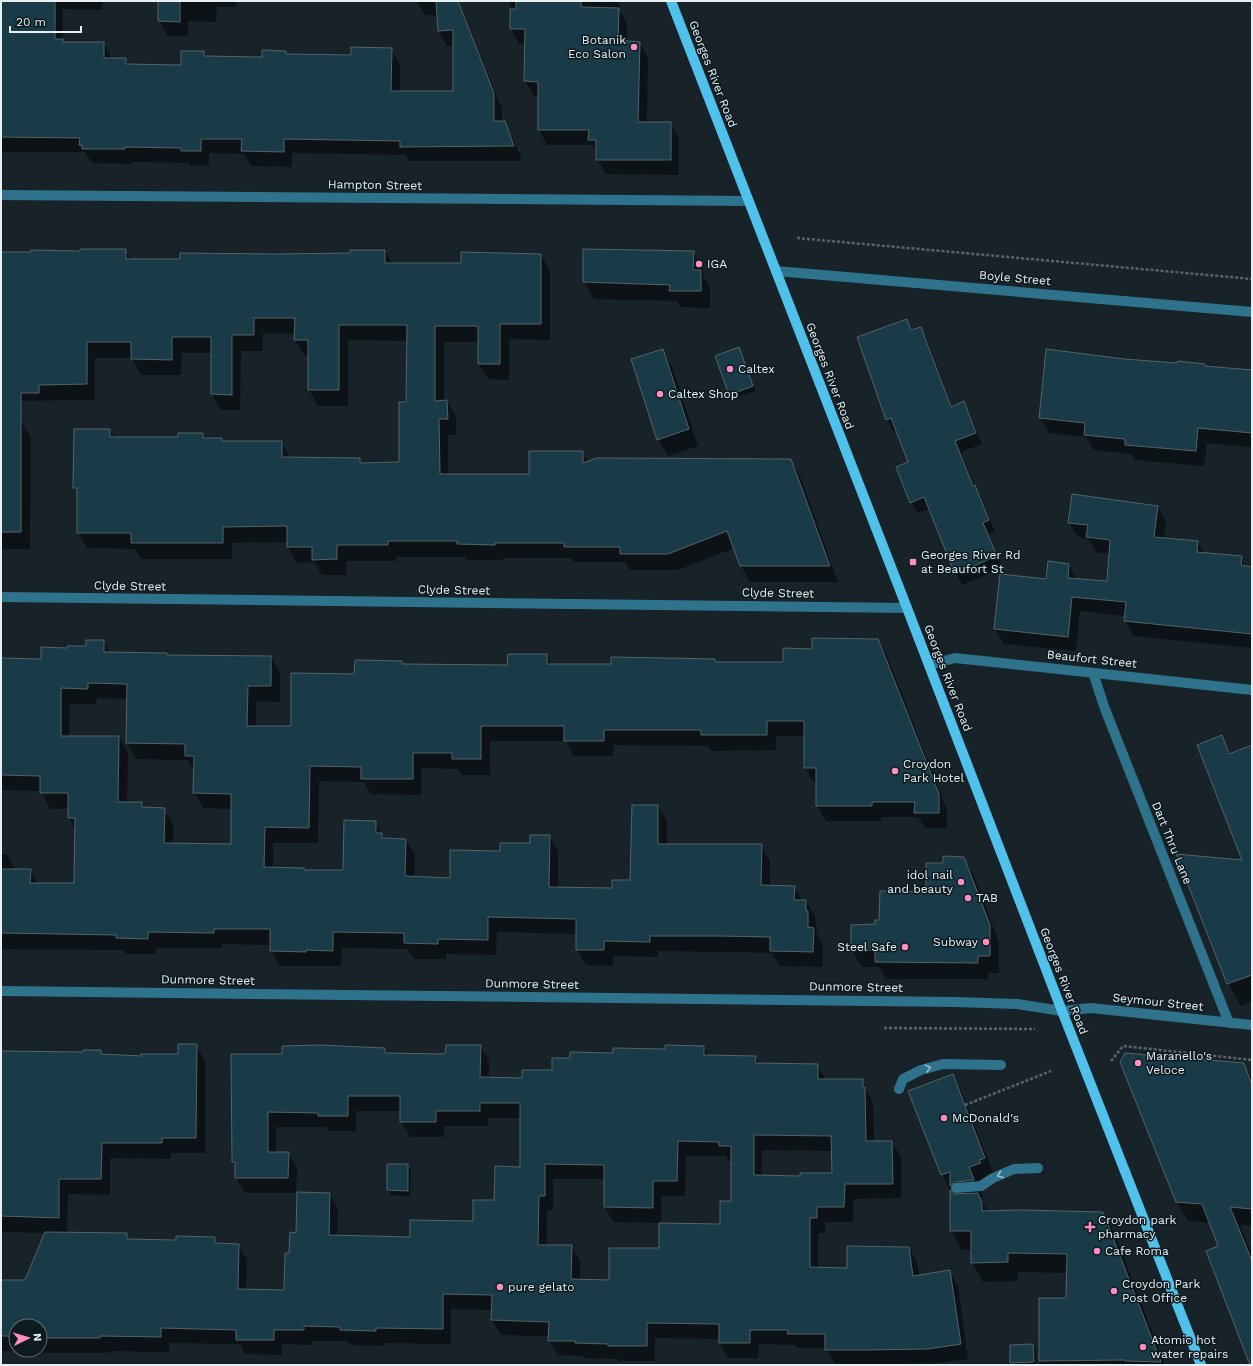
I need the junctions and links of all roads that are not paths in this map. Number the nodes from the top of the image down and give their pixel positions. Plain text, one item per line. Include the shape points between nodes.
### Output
1 (671, 1) edge
2 (1, 195) edge
3 (748, 201) junction
4 (776, 271) junction
5 (1252, 312) edge
6 (1, 597) edge
7 (907, 608) junction
8 (929, 665) junction
9 (1093, 673) junction
10 (1252, 690) edge
11 (1, 991) edge
12 (1062, 1011) junction
13 (1228, 1023) junction
14 (1252, 1025) edge
15 (1001, 1065) dead end
16 (899, 1089) dead end
17 (1038, 1168) dead end
18 (956, 1188) dead end
19 (1201, 1365) edge

1 - 3 main road, Georges River Road
2 - 3 street, Hampton Street
3 - 4 main road, Georges River Road
4 - 5 street, Boyle Street
4 - 7 main road, Georges River Road
6 - 7 street, Clyde Street
7 - 8 main road, Georges River Road
8 - 9 street, Beaufort Street via 955,658
8 - 12 main road, Georges River Road
9 - 10 street, Beaufort Street
9 - 13 street, Dart Thru Lane
11 - 12 street, Dunmore Street via 956,1002 1017,1004
12 - 13 street, Seymour Street via 1092,1008
12 - 19 main road, Georges River Road
13 - 14 street, Seymour Street
16 -> 15 street via 903,1080 921,1070 943,1064
17 -> 18 street via 1014,1169 981,1186

